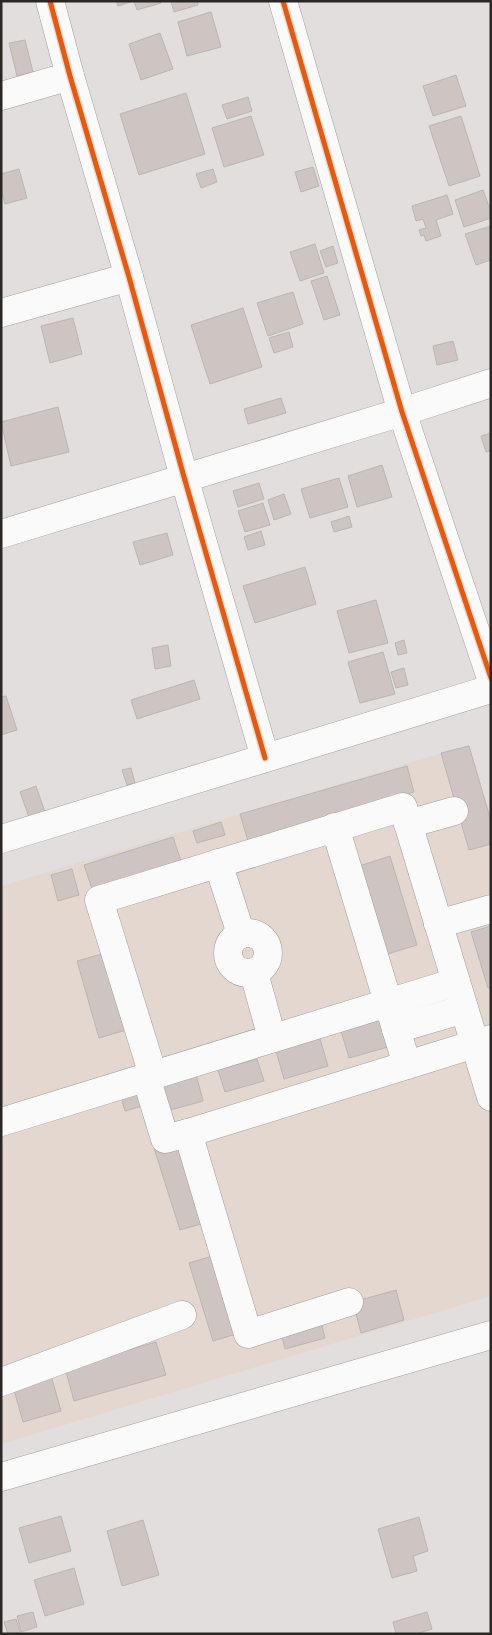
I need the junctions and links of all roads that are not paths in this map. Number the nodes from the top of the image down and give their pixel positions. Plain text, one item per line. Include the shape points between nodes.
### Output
1 (50, 1) edge
2 (283, 1) edge
3 (70, 76) junction
4 (1, 96) edge
5 (129, 277) junction
6 (1, 313) edge
7 (491, 383) edge
8 (402, 412) junction
9 (184, 477) junction
10 (1, 534) edge
11 (491, 678) edge
12 (491, 689) edge
13 (265, 758) junction
14 (454, 811) dead end
15 (408, 824) junction
16 (336, 828) junction
17 (1, 839) edge
18 (218, 864) junction
19 (491, 909) edge
20 (438, 924) junction
21 (456, 982) junction
22 (388, 1002) junction
23 (464, 1009) junction
24 (396, 1029) junction
25 (272, 1038) junction
26 (483, 1041) edge
27 (407, 1065) junction
28 (149, 1076) junction
29 (491, 1097) edge
30 (1, 1122) edge
31 (188, 1133) junction
32 (349, 1302) dead end
33 (182, 1315) dead end
34 (491, 1335) edge
35 (1, 1382) edge
36 (1, 1477) edge

1 - 3 street
2 - 8 street
3 - 4 street
3 - 5 street
5 - 6 street
5 - 9 street
7 - 8 street
8 - 9 street
8 - 11 street
9 - 10 street
9 - 13 street
12 - 13 street
13 - 17 street
14 - 15 street
15 - 16 street via 403,807
15 - 20 street
16 - 18 street
16 - 22 street
18 - 25 street via 240,934 252,933 268,947 264,967 254,973
18 - 28 street via 99,900
19 - 20 street
20 - 21 street
21 - 22 street
21 - 23 street
22 - 24 street
22 - 25 street
23 - 24 street
23 - 26 street
24 - 27 street
25 - 28 street
26 - 27 street
26 - 29 street
27 - 31 street
28 - 30 street
28 - 31 street via 165,1139
31 - 32 street via 248,1334
33 - 35 street
34 - 36 street

